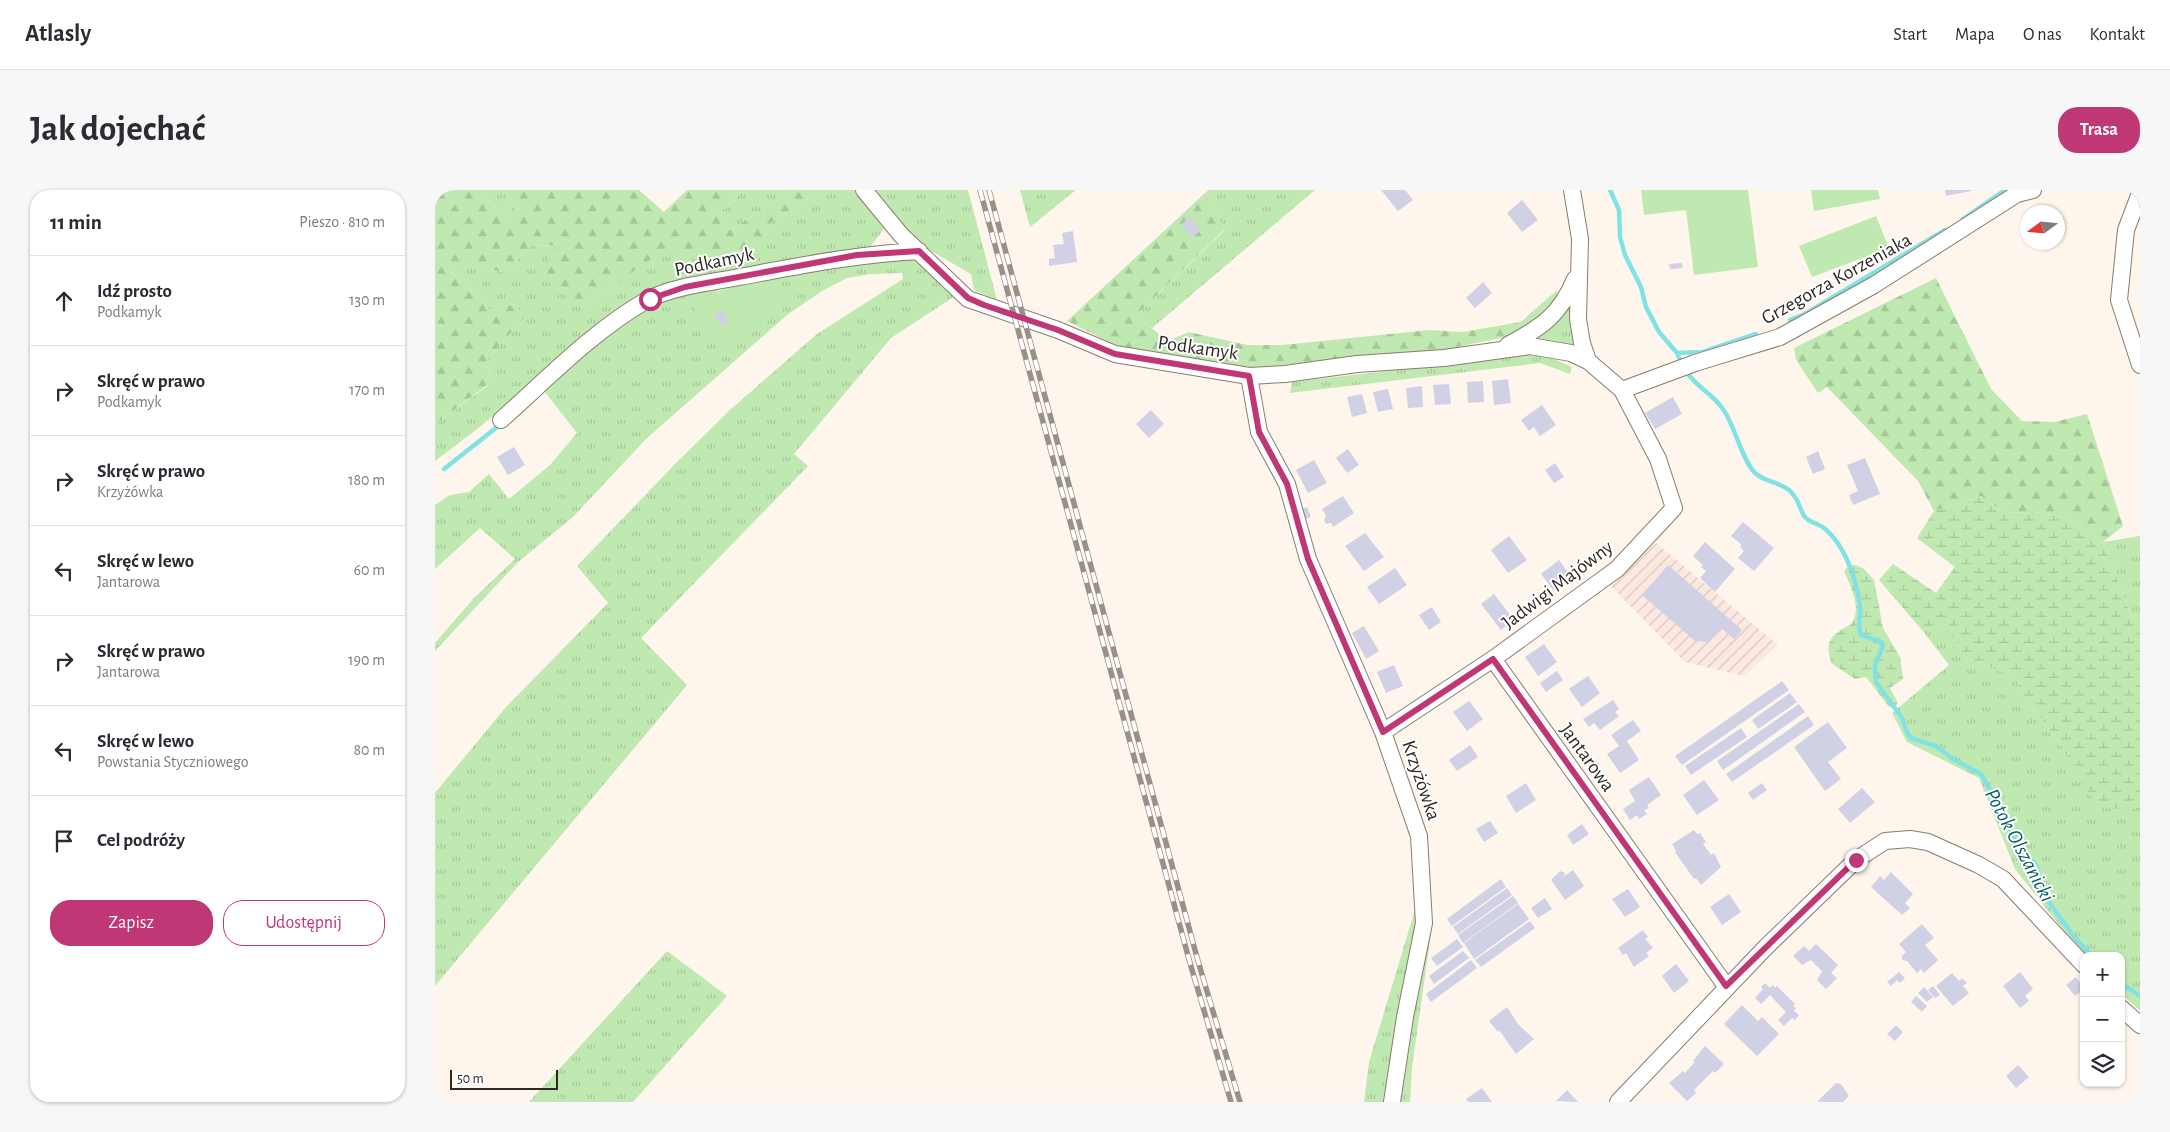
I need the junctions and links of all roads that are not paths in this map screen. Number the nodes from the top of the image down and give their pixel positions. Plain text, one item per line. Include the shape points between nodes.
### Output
1 (864, 190) edge
2 (1572, 190) edge
3 (2033, 190) edge
4 (2140, 193) edge
5 (919, 251) junction
6 (1580, 267) junction
7 (1500, 348) junction
8 (1588, 362) junction
9 (2140, 365) edge
10 (1249, 376) junction
11 (1622, 390) junction
12 (501, 420) dead end
13 (1493, 659) junction
14 (1383, 732) junction
15 (2080, 961) edge
16 (1726, 986) junction
17 (2125, 1012) edge
18 (2140, 1025) edge
19 (1392, 1102) edge
20 (1617, 1102) edge

1 - 5 street, Podkamyk via 901,235
2 - 6 street via 1581,239
3 - 11 street, Grzegorza Korzeniaka via 2017,194 1874,286 1780,338
4 - 9 street via 2126,230 2119,300
5 - 10 street, Podkamyk via 968,298 990,308 1058,330 1115,354
5 - 12 street, Podkamyk via 857,255 685,287 650,299 621,316
6 - 7 street, Podkamyk via 1567,299 1553,317
6 - 8 street via 1578,319
7 - 8 street, Podkamyk via 1531,346 1553,349 1571,353
7 - 10 street, Podkamyk via 1444,358
8 - 11 street, Jadwigi Majówny
10 - 14 street, Krzyżówka via 1259,432 1287,484 1308,559
11 - 13 street, Jadwigi Majówny via 1658,459 1674,508 1617,569
13 - 14 street
13 - 16 street, Jantarowa
14 - 19 street, Krzyżówka via 1419,836 1424,923
15 - 16 street via 2003,879 1928,842 1899,839 1885,841 1856,860
16 - 20 street
17 - 18 street

